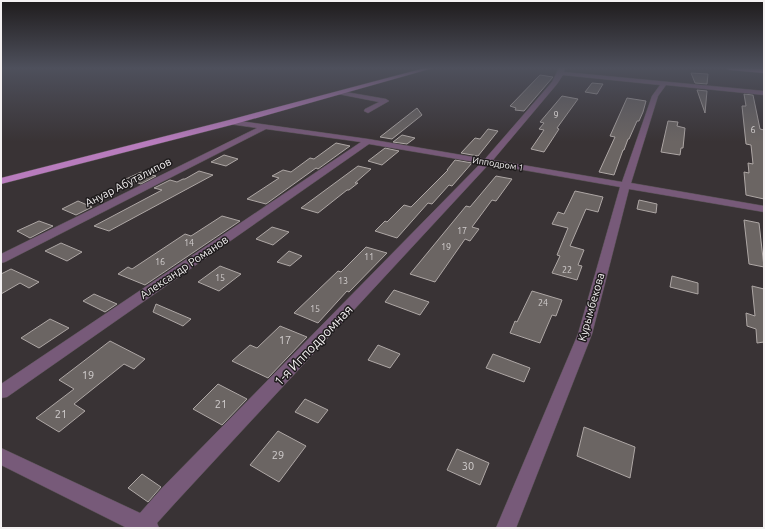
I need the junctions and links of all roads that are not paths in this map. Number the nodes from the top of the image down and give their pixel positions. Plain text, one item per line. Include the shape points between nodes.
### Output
1 (340, 93) joint
2 (547, 93) edge
3 (657, 93) edge
4 (368, 111) dead end
5 (232, 122) junction
6 (266, 126) junction
7 (368, 141) junction
8 (487, 162) junction
9 (1, 181) edge
10 (625, 186) junction
11 (764, 209) edge
12 (1, 259) edge
13 (1, 392) edge
14 (1, 456) edge
15 (144, 527) edge
16 (506, 528) edge

1 - 4 street via 386,101
1 - 5 main road
2 - 8 street, 1-я Ипподромная
3 - 10 street, Курымбекова
5 - 6 street, Ипподром 1
5 - 9 main road
6 - 7 street, Ипподром 1
6 - 12 street, Ануар Абуталипов
7 - 8 street, Ипподром 1
7 - 13 street, Александр Романов
8 - 10 street, Ипподром 1
8 - 15 street, 1-я Ипподромная via 169,495
10 - 11 street, Ипподром 1
10 - 16 street, Курымбекова via 585,334
14 - 15 street

